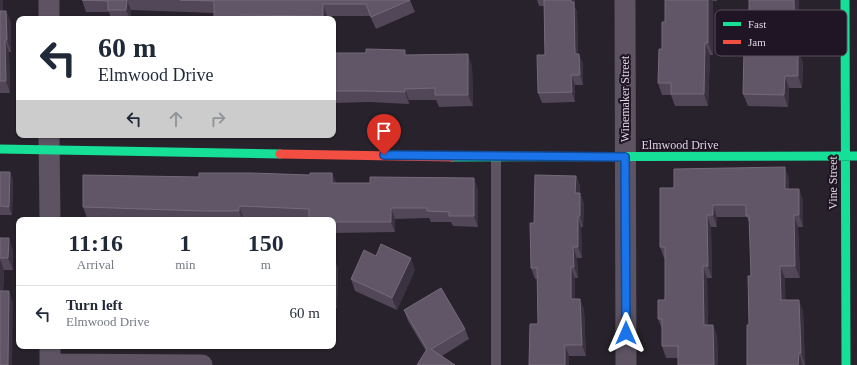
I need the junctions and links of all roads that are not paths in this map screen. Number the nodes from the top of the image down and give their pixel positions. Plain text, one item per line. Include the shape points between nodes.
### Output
1 (49, 0) edge
2 (625, 0) edge
3 (844, 0) edge
4 (844, 10) edge
5 (49, 16) edge
6 (844, 56) edge
7 (49, 142) edge
8 (0, 149) edge
9 (845, 156) junction
10 (857, 156) edge
11 (496, 157) junction
12 (625, 157) junction
13 (50, 217) edge
14 (50, 358) edge
15 (202, 365) edge
16 (496, 365) edge
17 (626, 365) edge
18 (846, 365) edge

1 - 5 street
2 - 12 street, Winemaker Street
3 - 4 street, Vine Street
6 - 9 street, Vine Street
7 - 8 street, Elmwood Drive
7 - 11 street, Elmwood Drive
7 - 13 street
9 - 10 street, Elmwood Drive
9 - 12 street, Elmwood Drive
9 - 18 street, Vine Street
11 - 12 street, Elmwood Drive
11 - 16 lane
12 - 17 street, Winemaker Street
14 - 15 street

